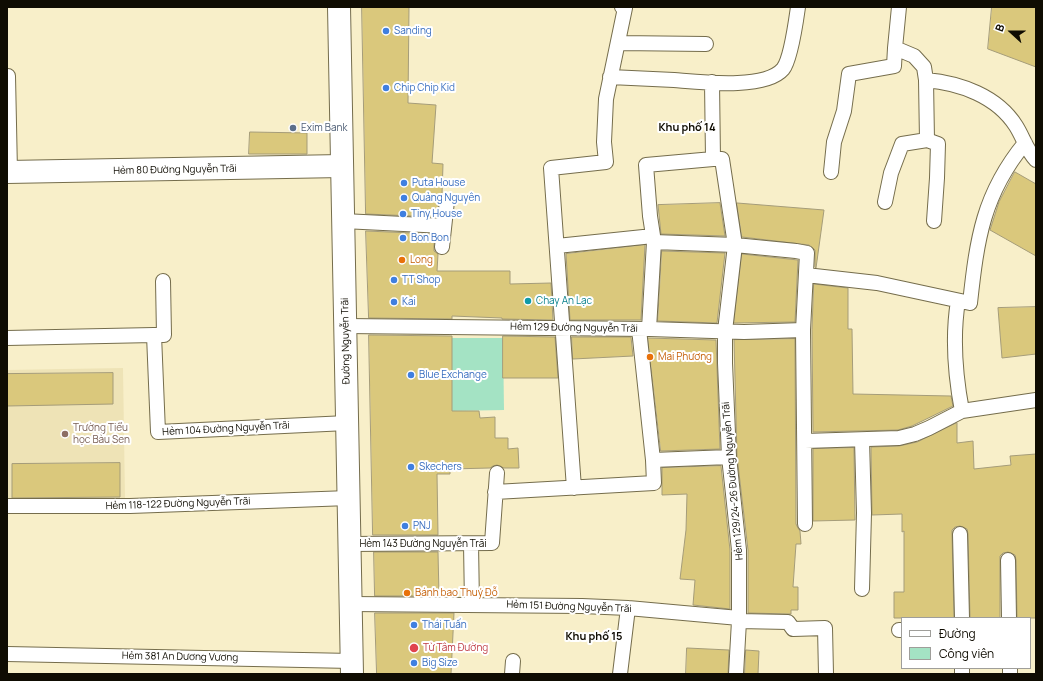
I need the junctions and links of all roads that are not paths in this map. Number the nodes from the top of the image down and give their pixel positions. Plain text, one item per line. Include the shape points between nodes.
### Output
1 (339, 7) edge
2 (622, 7) edge
3 (798, 7) edge
4 (899, 7) edge
5 (618, 43) junction
6 (706, 44) dead end
7 (895, 48) junction
8 (7, 76) edge
9 (610, 77) junction
10 (926, 80) junction
11 (712, 82) junction
12 (927, 140) junction
13 (1025, 143) junction
14 (713, 159) junction
15 (1036, 160) edge
16 (342, 166) junction
17 (9, 172) edge
18 (831, 172) dead end
19 (447, 201) dead end
20 (885, 202) dead end
21 (343, 221) junction
22 (934, 221) dead end
23 (444, 226) junction
24 (654, 239) junction
25 (735, 245) junction
26 (557, 246) junction
27 (442, 247) dead end
28 (806, 275) junction
29 (163, 280) dead end
30 (958, 301) junction
31 (345, 326) junction
32 (563, 328) junction
33 (644, 329) junction
34 (803, 330) junction
35 (725, 331) junction
36 (154, 335) junction
37 (7, 338) edge
38 (1036, 400) edge
39 (962, 411) junction
40 (347, 423) junction
41 (862, 440) junction
42 (805, 441) junction
43 (729, 457) junction
44 (653, 460) junction
45 (496, 472) dead end
46 (574, 488) junction
47 (495, 492) junction
48 (349, 498) junction
49 (7, 506) edge
50 (805, 524) dead end
51 (960, 534) dead end
52 (350, 544) junction
53 (471, 544) junction
54 (1008, 560) dead end
55 (862, 589) dead end
56 (351, 604) junction
57 (472, 604) junction
58 (628, 608) junction
59 (962, 617) edge
60 (1009, 617) edge
61 (739, 620) junction
62 (7, 654) edge
63 (352, 668) edge
64 (620, 674) edge
65 (736, 674) edge
66 (826, 674) edge

1 - 16 main road, Đường Nguyễn Trãi
2 - 5 lane via 626,8
3 - 11 lane via 789,55 783,69 764,79 736,83
4 - 7 lane
5 - 6 lane
5 - 9 lane
7 - 10 lane via 914,56 924,67
7 - 18 lane via 894,66 849,74 844,111 834,142
8 - 17 lane
9 - 11 lane
9 - 26 lane via 604,121 606,162 551,168
10 - 12 lane
10 - 13 lane via 960,86 980,94 1010,117
11 - 14 lane
12 - 20 lane via 902,144 891,173
12 - 22 lane via 938,144
13 - 15 lane
13 - 30 lane via 1011,160 989,201 976,253 970,303
14 - 24 lane via 646,165
14 - 25 lane, Hẻm 129/24-26 Đường Nguyễn Trãi via 722,159
16 - 17 main road, Hẻm 80 Đường Nguyễn Trãi
16 - 21 main road, Đường Nguyễn Trãi
19 - 23 lane
21 - 23 lane
21 - 31 main road, Đường Nguyễn Trãi
23 - 27 lane
24 - 25 lane
24 - 26 lane
24 - 33 lane
25 - 28 lane via 807,253
25 - 35 lane, Hẻm 129/24-26 Đường Nguyễn Trãi
26 - 32 lane
28 - 30 lane via 877,283
28 - 34 lane
29 - 36 lane via 164,335
30 - 39 lane via 955,364
31 - 32 lane, Hẻm 129 Đường Nguyễn Trãi
31 - 40 main road, Đường Nguyễn Trãi
32 - 33 lane, Hẻm 129 Đường Nguyễn Trãi
32 - 46 lane
33 - 35 lane, Hẻm 129 Đường Nguyễn Trãi
33 - 44 lane
34 - 35 lane, Hẻm 129 Đường Nguyễn Trãi
34 - 42 lane
35 - 43 lane, Hẻm 129/24-26 Đường Nguyễn Trãi
36 - 37 lane
36 - 40 lane, Hẻm 104 Đường Nguyễn Trãi via 158,432
38 - 39 lane
39 - 41 lane via 915,434 899,438
40 - 48 main road, Đường Nguyễn Trãi
41 - 42 lane
41 - 55 lane
42 - 50 lane
43 - 44 lane
43 - 61 lane, Hẻm 129/24-26 Đường Nguyễn Trãi via 738,539
44 - 46 lane via 654,483
45 - 47 lane, Hẻm 143 Đường Nguyễn Trãi
46 - 47 lane
47 - 53 lane, Hẻm 143 Đường Nguyễn Trãi via 492,544
48 - 49 lane, Hẻm 118-122 Đường Nguyễn Trãi via 130,506
48 - 52 main road, Đường Nguyễn Trãi
51 - 59 lane
52 - 53 lane, Hẻm 143 Đường Nguyễn Trãi
52 - 56 main road, Đường Nguyễn Trãi
53 - 57 lane
54 - 60 lane
56 - 57 lane, Hẻm 151 Đường Nguyễn Trãi
56 - 63 main road, Đường Nguyễn Trãi
57 - 58 lane, Hẻm 151 Đường Nguyễn Trãi
58 - 61 lane, Hẻm 151 Đường Nguyễn Trãi
58 - 64 lane
61 - 65 lane, Hẻm 129/24-26 Đường Nguyễn Trãi
61 - 66 lane, Hẻm 151 Đường Nguyễn Trãi via 788,622 793,629 825,628
62 - 63 lane, Hẻm 381 An Dương Vương

